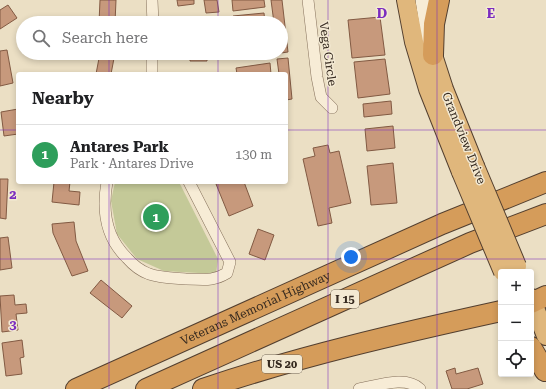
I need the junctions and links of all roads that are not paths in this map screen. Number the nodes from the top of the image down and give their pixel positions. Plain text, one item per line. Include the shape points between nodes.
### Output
1 (152, 0) edge
2 (308, 0) edge
3 (406, 0) edge
4 (423, 0) edge
5 (439, 0) edge
6 (153, 16) edge
7 (433, 55) junction
8 (152, 60) edge
9 (152, 72) edge
10 (332, 108) dead end
11 (468, 169) junction
12 (546, 172) edge
13 (546, 182) edge
14 (106, 184) edge
15 (190, 184) edge
16 (546, 214) edge
17 (442, 224) junction
18 (513, 269) edge
19 (535, 300) edge
20 (498, 312) edge
21 (463, 320) junction
22 (498, 323) edge
23 (546, 336) edge
24 (532, 341) edge
25 (534, 352) edge
26 (545, 372) edge
27 (76, 389) edge
28 (146, 389) edge
29 (202, 389) edge
30 (359, 389) edge
31 (420, 389) edge

1 - 6 street
2 - 10 street, Vega Circle via 321,97
3 - 11 highway, Grandview Drive via 414,42 428,89
4 - 7 main road, Grandview Drive
5 - 7 highway via 434,24
7 - 11 highway, Grandview Drive
8 - 9 street
11 - 18 highway, Grandview Drive, bridge
12 - 17 highway
13 - 17 highway, Veterans Memorial Highway / I 15
14 - 15 street via 106,226 117,248 134,265 148,274 165,278 216,280 227,273 230,262
16 - 28 highway, I 15 via 470,244
17 - 27 highway, Veterans Memorial Highway / I 15
19 - 23 highway
20 - 21 highway
21 - 22 highway, US 20
21 - 29 highway, US 20 via 286,363
24 - 26 highway
25 - 26 highway
30 - 31 street via 400,382 416,385

